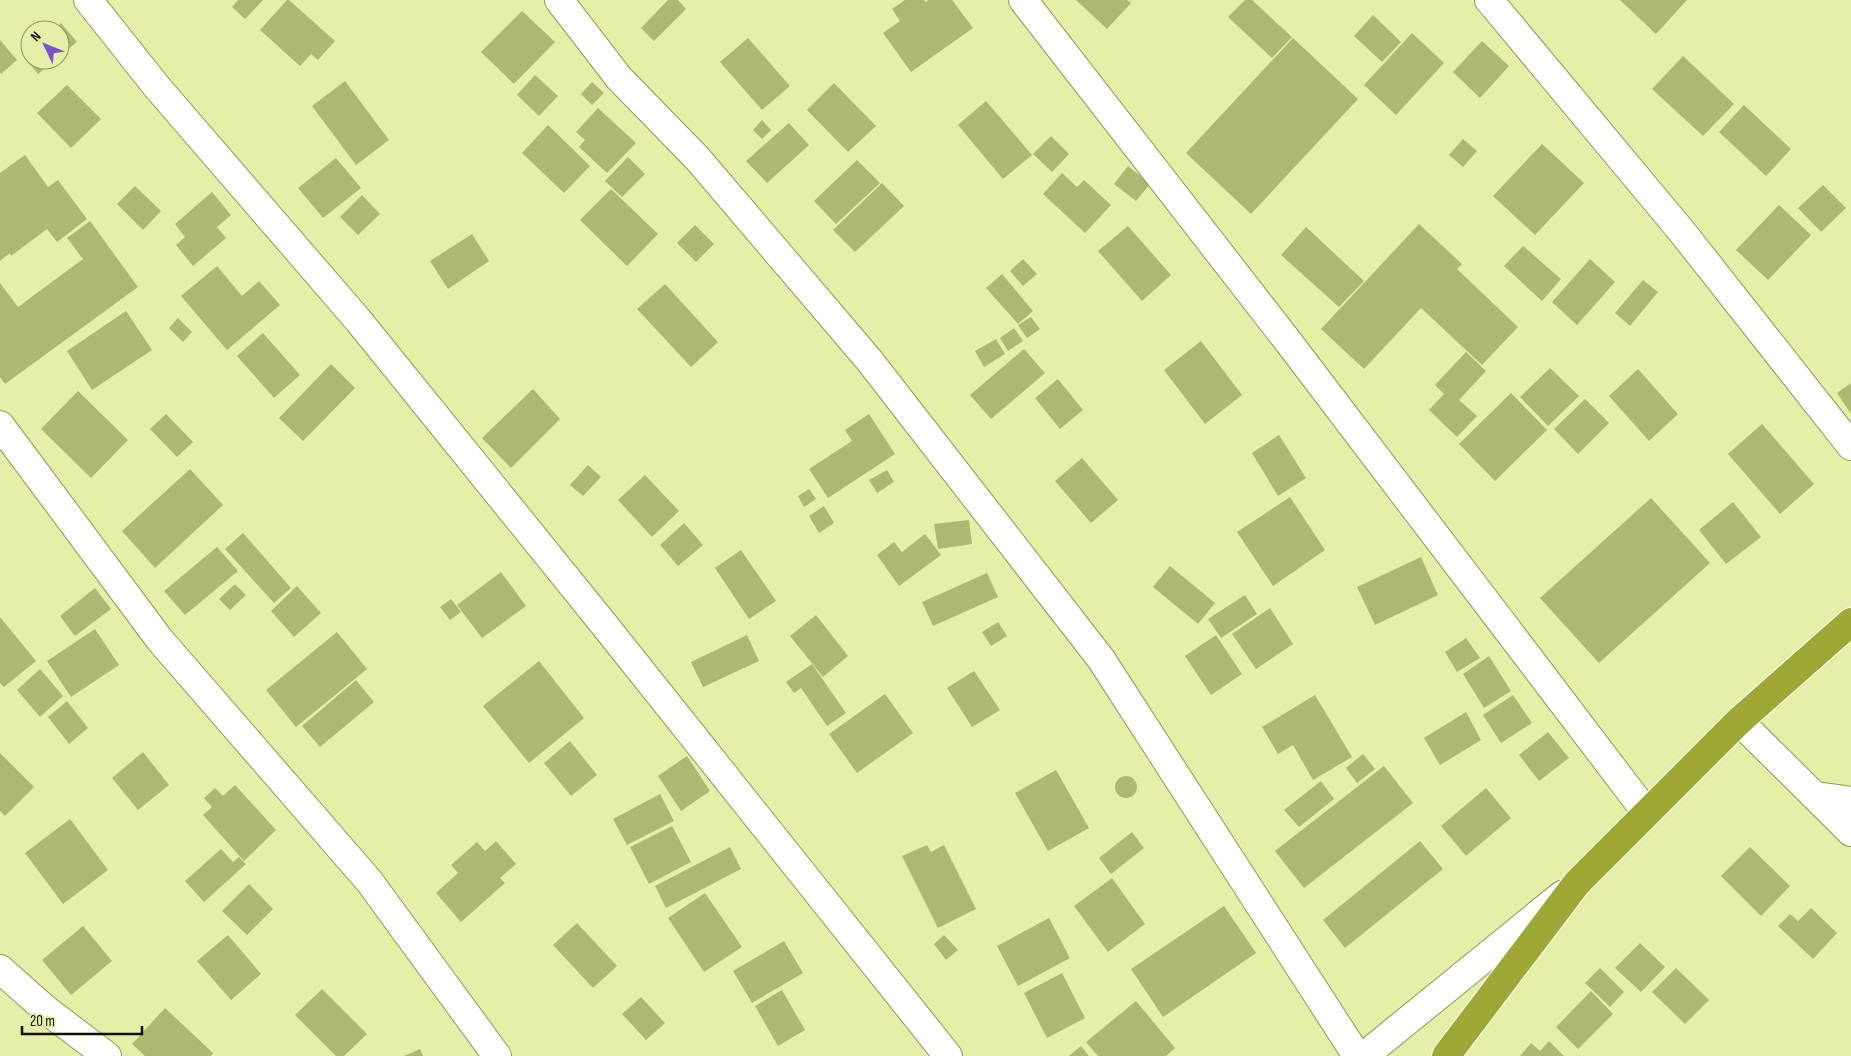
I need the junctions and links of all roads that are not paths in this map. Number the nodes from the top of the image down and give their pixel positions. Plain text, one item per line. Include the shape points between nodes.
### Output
1 (88, 0) edge
2 (559, 0) edge
3 (1023, 0) edge
4 (1489, 0) edge
5 (0, 424) edge
6 (1851, 446) edge
7 (1851, 622) edge
8 (1739, 721) junction
9 (1816, 796) junction
10 (1851, 801) edge
11 (1646, 812) junction
12 (1851, 832) edge
13 (1577, 883) junction
14 (0, 969) edge
15 (107, 1056) edge
16 (498, 1056) edge
17 (948, 1056) edge
18 (1357, 1056) edge
19 (1364, 1056) edge
20 (1446, 1056) edge

1 - 17 street via 156,87 358,320
2 - 18 street via 619,78 698,158 869,360 1101,659
3 - 11 street
4 - 6 street via 1683,232
5 - 16 street via 160,640 369,881
7 - 8 highway
8 - 9 street
8 - 11 highway
9 - 10 street
9 - 12 street
11 - 13 highway
13 - 19 street
13 - 20 highway
14 - 15 street via 44,1009

